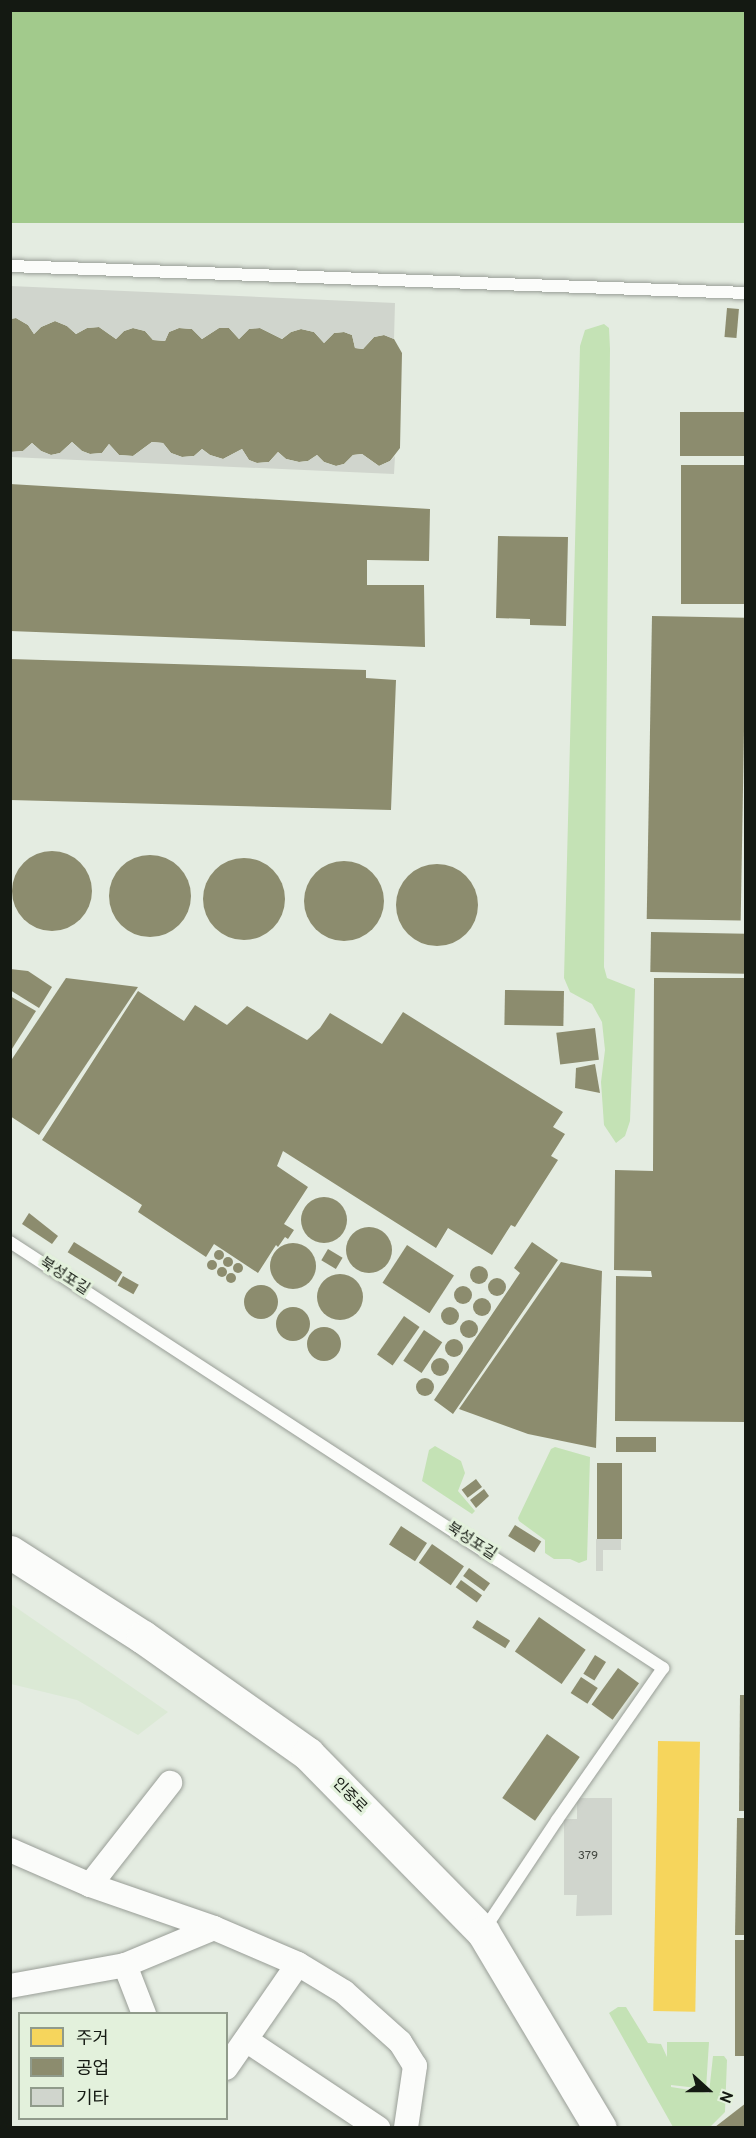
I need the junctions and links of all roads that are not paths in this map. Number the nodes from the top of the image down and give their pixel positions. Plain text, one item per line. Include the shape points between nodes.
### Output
1 (10, 266) edge
2 (746, 293) edge
3 (10, 1242) edge
4 (10, 1552) edge
5 (170, 1783) dead end
6 (10, 1850) edge
7 (90, 1885) junction
8 (214, 1928) junction
9 (483, 1932) junction
10 (298, 1964) junction
11 (126, 1965) junction
12 (10, 1986) edge
13 (144, 2012) edge
14 (246, 2040) junction
15 (228, 2065) edge
16 (378, 2127) edge
17 (406, 2127) edge
18 (600, 2127) edge

1 - 2 lane
3 - 9 lane, 북성포길 via 663,1668
4 - 9 main road, 인중로 via 143,1637 308,1754
5 - 7 street
6 - 7 street
7 - 8 street
8 - 10 street
8 - 11 street
9 - 18 main road, 인중로
10 - 14 street
10 - 17 street via 344,1992 400,2042 415,2066
11 - 12 street
11 - 13 street
14 - 15 street
14 - 16 street

